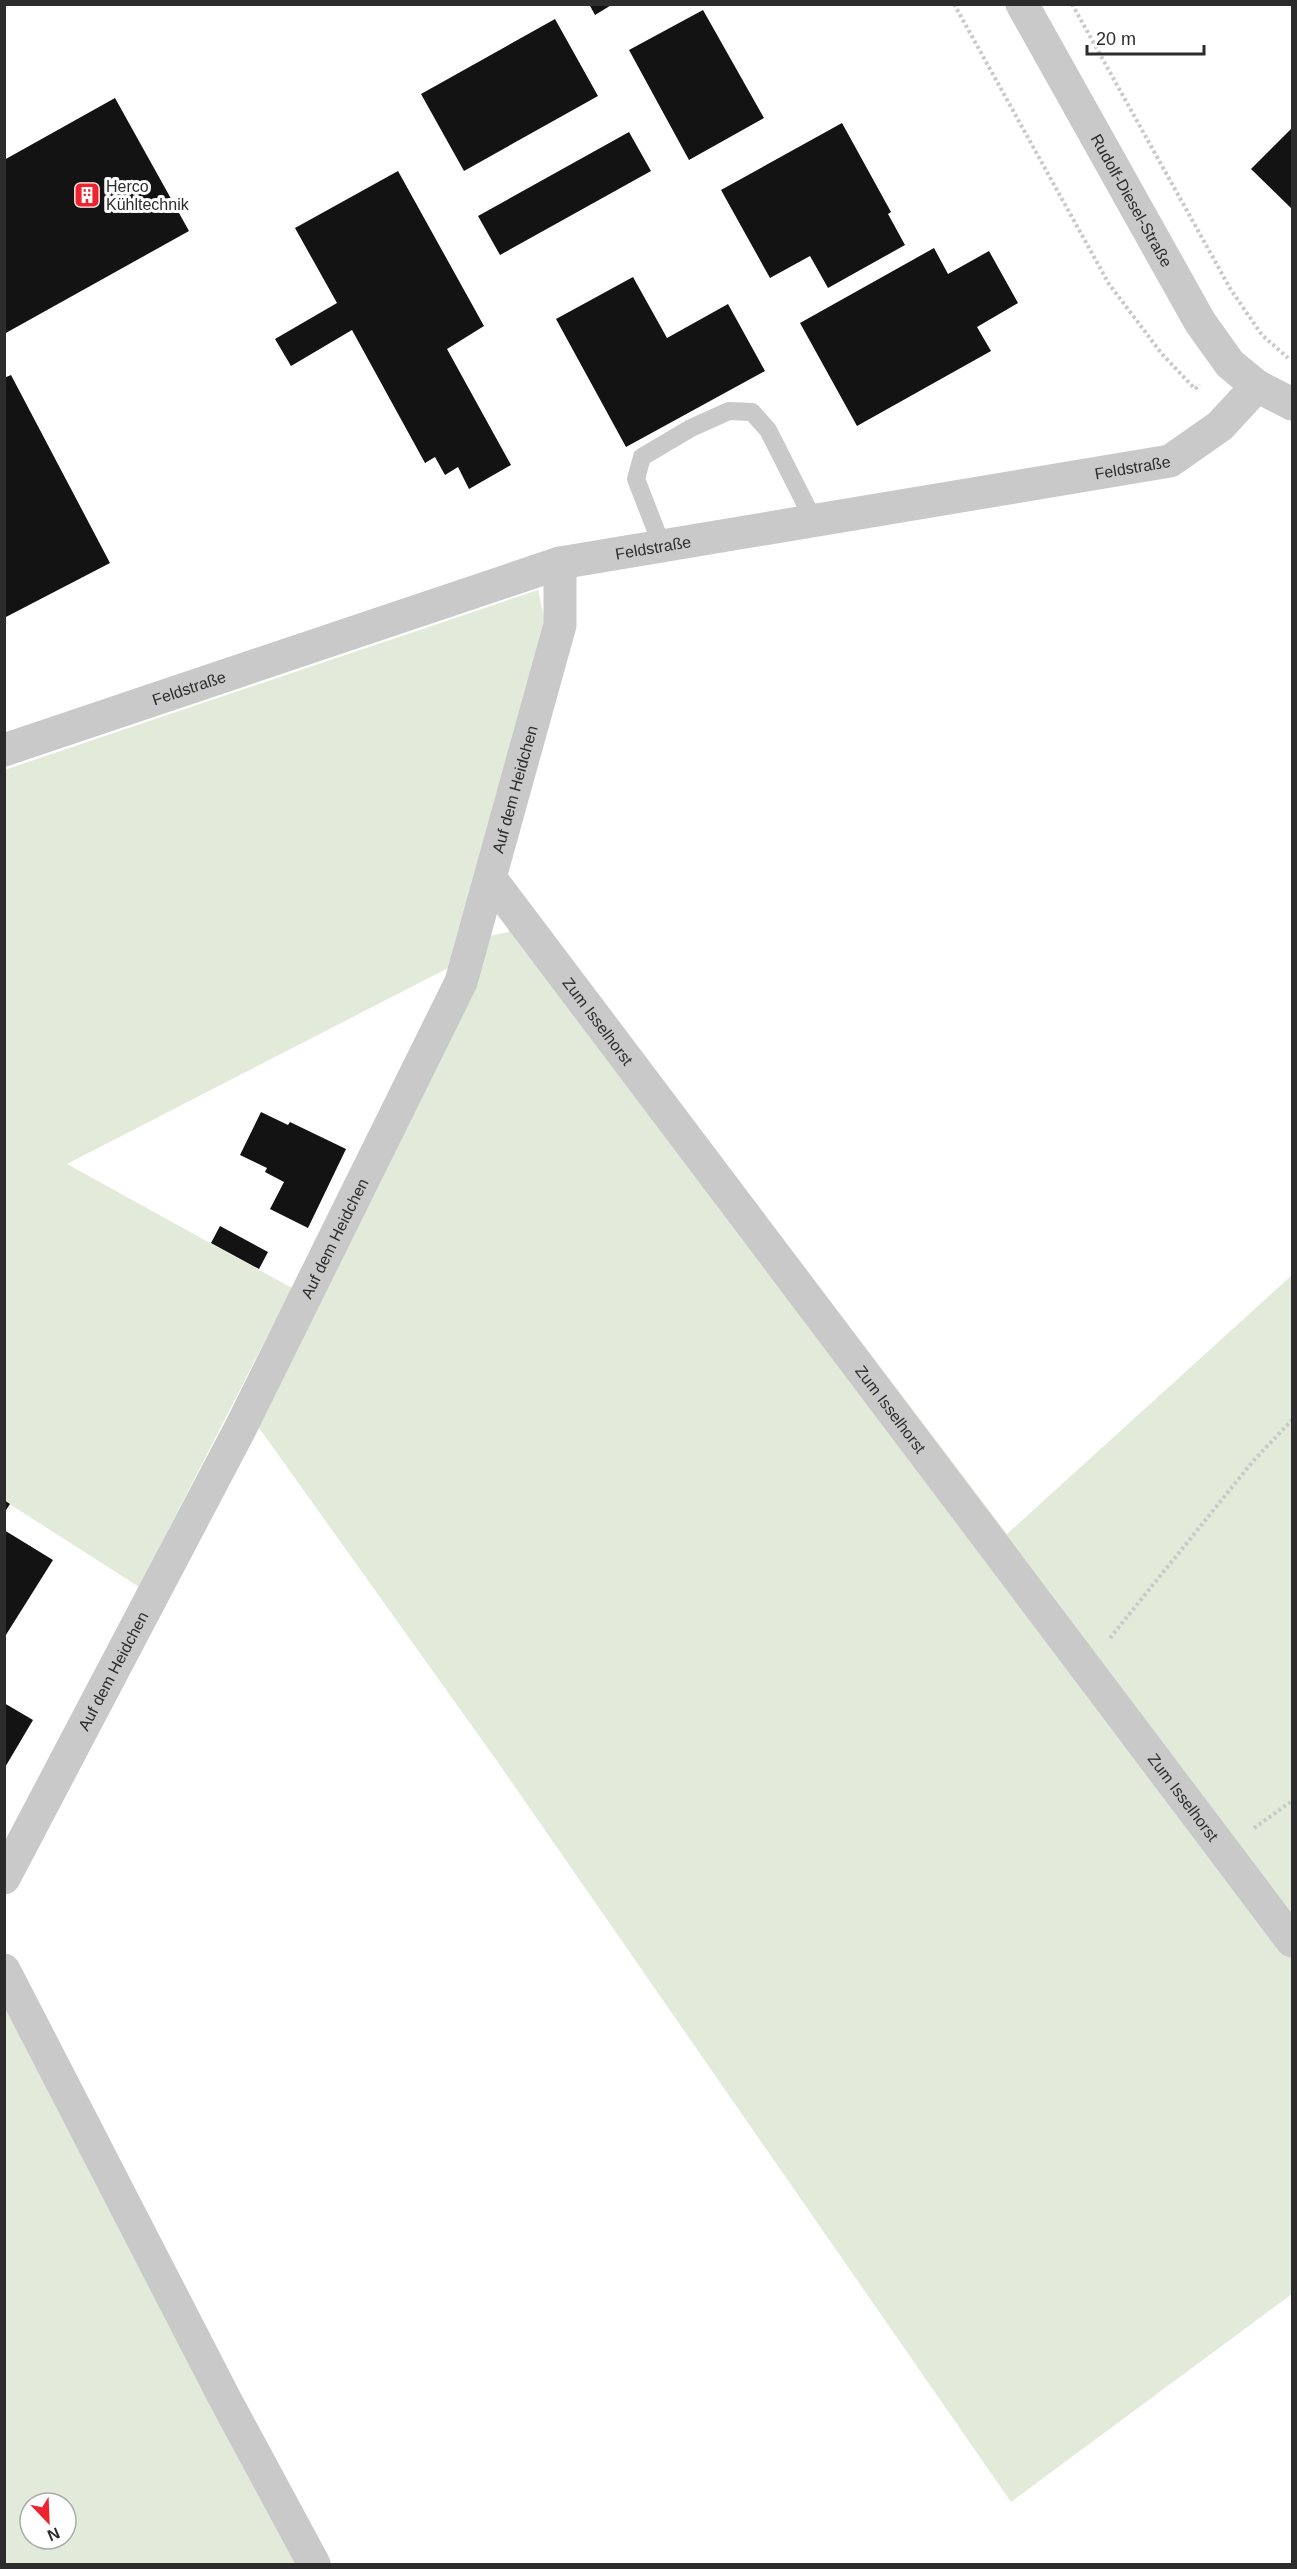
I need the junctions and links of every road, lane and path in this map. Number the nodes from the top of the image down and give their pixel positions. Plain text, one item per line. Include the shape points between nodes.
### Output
1 (954, 4) edge
2 (1022, 4) edge
3 (1072, 4) edge
4 (1293, 360) edge
5 (1230, 364) junction
6 (1257, 386) junction
7 (1293, 404) edge
8 (814, 520) junction
9 (662, 546) junction
10 (560, 563) junction
11 (4, 750) edge
12 (490, 879) junction
13 (1293, 1420) edge
14 (1085, 1668) junction
15 (1293, 1801) edge
16 (1224, 1849) junction
17 (4, 1878) edge
18 (1293, 1941) edge
19 (4, 1970) edge
20 (314, 2565) edge

1 - 5 path via 1109,284 1162,354 1195,389
2 - 5 street, Rudolf-Diesel-Straße via 1200,322
3 - 4 path via 1231,290 1262,335
5 - 6 street, Rudolf-Diesel-Straße
6 - 7 street
6 - 8 street, Feldstraße via 1220,426 1170,461
8 - 9 street, Feldstraße
8 - 9 lane via 768,430 752,412 729,411 642,457 636,479
9 - 10 street, Feldstraße
10 - 11 street, Feldstraße
10 - 12 street, Auf dem Heidchen via 560,625
12 - 14 street, Zum Isselhorst
12 - 17 street, Auf dem Heidchen via 456,993 239,1431
13 - 14 path via 1254,1460
14 - 16 street, Zum Isselhorst
15 - 16 path
16 - 18 street, Zum Isselhorst
19 - 20 street

